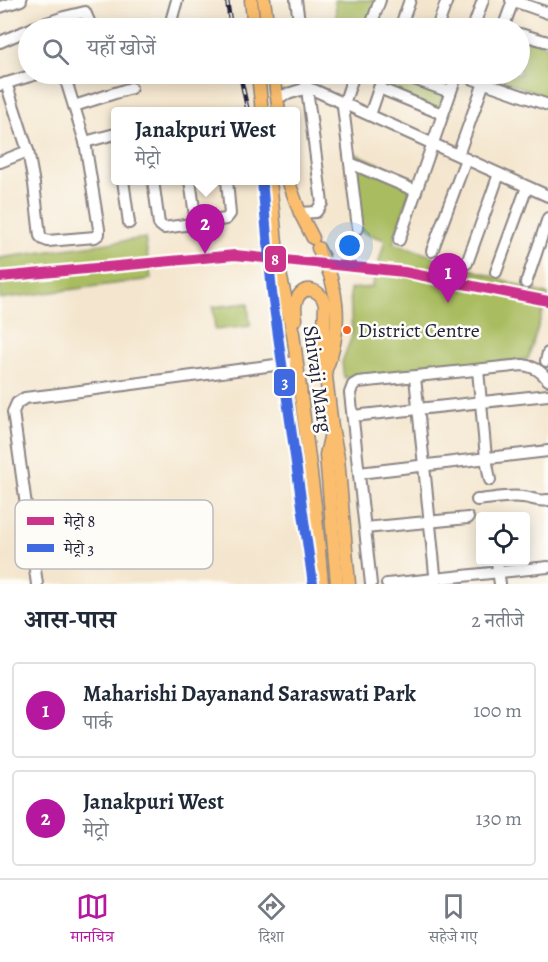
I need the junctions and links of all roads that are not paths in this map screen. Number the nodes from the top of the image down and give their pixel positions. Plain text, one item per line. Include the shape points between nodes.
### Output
1 (21, 0) edge
2 (177, 0) edge
3 (251, 0) edge
4 (264, 0) edge
5 (296, 0) edge
6 (380, 0) edge
7 (410, 0) edge
8 (447, 0) edge
9 (483, 0) edge
10 (512, 0) edge
11 (0, 7) edge
12 (548, 13) edge
13 (62, 18) edge
14 (88, 18) edge
15 (172, 18) edge
16 (253, 18) edge
17 (267, 18) edge
18 (299, 18) edge
19 (376, 18) edge
20 (404, 18) edge
21 (441, 18) edge
22 (476, 18) edge
23 (506, 18) edge
24 (18, 34) edge
25 (530, 37) edge
26 (0, 42) edge
27 (548, 42) edge
28 (18, 80) edge
29 (3, 84) edge
30 (67, 84) edge
31 (259, 84) edge
32 (276, 84) edge
33 (306, 84) edge
34 (351, 84) edge
35 (380, 84) edge
36 (434, 84) edge
37 (454, 84) edge
38 (484, 84) edge
39 (500, 84) edge
40 (131, 88) dead end
41 (307, 88) junction
42 (379, 88) junction
43 (450, 92) junction
44 (278, 97) junction
45 (344, 103) junction
46 (548, 105) edge
47 (74, 106) junction
48 (262, 107) edge
49 (279, 107) edge
50 (442, 114) junction
51 (370, 115) junction
52 (111, 135) edge
53 (85, 142) junction
54 (432, 143) junction
55 (28, 151) junction
56 (462, 157) junction
57 (0, 162) edge
58 (350, 163) junction
59 (499, 174) junction
60 (124, 185) edge
61 (154, 185) edge
62 (191, 185) edge
63 (227, 185) edge
64 (270, 185) edge
65 (290, 185) edge
66 (527, 187) junction
67 (416, 191) junction
68 (548, 196) edge
69 (300, 213) junction
70 (548, 218) edge
71 (129, 223) dead end
72 (196, 223) junction
73 (358, 228) dead end
74 (399, 240) dead end
75 (432, 251) dead end
76 (467, 263) dead end
77 (496, 272) dead end
78 (526, 282) dead end
79 (297, 362) junction
80 (325, 370) junction
81 (478, 370) junction
82 (415, 377) junction
83 (548, 381) edge
84 (548, 395) edge
85 (481, 402) junction
86 (418, 409) junction
87 (353, 416) junction
88 (332, 427) junction
89 (548, 451) edge
90 (486, 458) junction
91 (424, 465) junction
92 (359, 472) junction
93 (489, 480) dead end
94 (25, 500) edge
95 (477, 500) dead end
96 (548, 500) edge
97 (468, 518) dead end
98 (429, 522) junction
99 (365, 528) junction
100 (498, 567) edge
101 (548, 567) edge
102 (35, 569) edge
103 (435, 581) edge
104 (37, 584) edge
105 (322, 584) edge
106 (338, 584) edge
107 (349, 584) edge
108 (371, 584) edge
109 (387, 584) edge
110 (500, 584) edge

1 - 11 street
2 - 15 street
3 - 16 main road
4 - 17 main road
5 - 18 street
6 - 19 street
7 - 20 street
8 - 21 street
9 - 22 street
10 - 12 street
10 - 23 street
13 - 14 street via 80,12 86,12
24 - 26 street
25 - 27 street
28 - 29 street
29 - 55 street
30 - 47 street
31 - 48 main road
32 - 44 main road
33 - 41 street
34 - 45 street
35 - 42 street
36 - 43 street
37 - 43 street
38 - 56 street
39 - 46 street
40 - 47 street
41 - 44 street
41 - 45 street
41 - 69 street via 322,203 316,212
42 - 50 street
42 - 51 street
43 - 50 street
44 - 49 main road
45 - 51 street
45 - 58 street
47 - 53 street
50 - 54 street
51 - 54 street
52 - 53 street
53 - 55 street via 99,229 95,237 48,241 40,236
54 - 56 street
54 - 67 street
55 - 57 street
56 - 59 street
56 - 75 street
58 - 67 street
58 - 73 street
59 - 66 street
59 - 76 street
60 - 71 street
61 - 72 street via 161,227
62 - 72 street
63 - 72 street via 228,217
64 - 79 main road, Shivaji Marg via 278,264
65 - 69 main road, Shivaji Marg
66 - 68 street
66 - 77 street
67 - 74 street
69 - 80 main road, Shivaji Marg via 332,280 337,314 335,338
70 - 78 street
79 - 80 main road via 296,301 300,294 312,290 325,301
79 - 94 street via 25,398 13,412
79 - 105 main road, Shivaji Marg
80 - 88 main road, Shivaji Marg
81 - 82 street
81 - 83 street via 531,366
81 - 85 street
82 - 86 street
82 - 87 street via 353,385
84 - 85 street
85 - 86 street
85 - 90 street
86 - 87 street
86 - 91 street
87 - 92 street
88 - 106 main road via 326,455
88 - 107 main road, Shivaji Marg
89 - 90 street
90 - 91 street
90 - 93 street
91 - 92 street
91 - 98 street
92 - 99 street
95 - 96 street via 525,496
97 - 98 street
98 - 99 street
98 - 103 street
99 - 108 street
100 - 101 street
100 - 103 street
100 - 110 street
102 - 104 street
103 - 109 street

